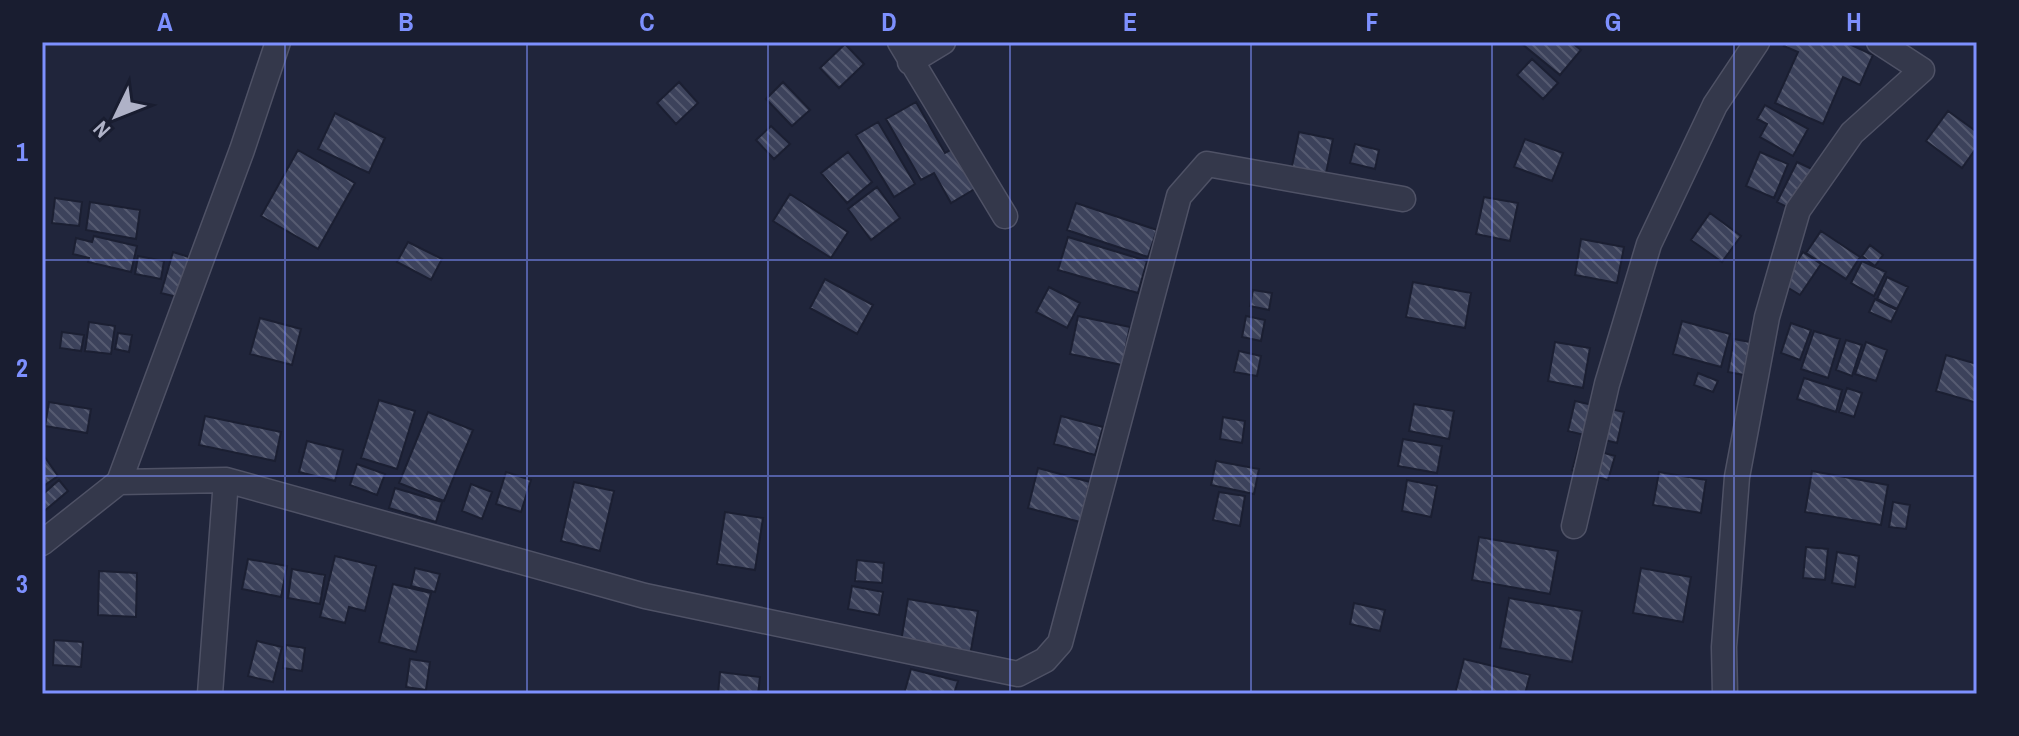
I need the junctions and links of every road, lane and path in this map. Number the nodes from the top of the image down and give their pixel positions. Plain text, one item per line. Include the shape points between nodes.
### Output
1 (278, 42) edge
2 (943, 42) edge
3 (1757, 42) edge
4 (1879, 42) edge
5 (905, 52) edge
6 (1403, 199) dead end
7 (1005, 216) dead end
8 (226, 480) junction
9 (119, 482) junction
10 (1574, 526) dead end
11 (42, 543) edge
12 (210, 694) edge
13 (1725, 694) edge

1 - 9 street
2 - 5 street
3 - 10 street via 1715,105 1649,244 1607,384
4 - 13 street via 1922,70 1852,133 1798,210 1767,317 1737,477
5 - 7 street
6 - 8 street via 1207,164 1179,196 1060,643 1045,660 1018,674 645,596
8 - 9 street
8 - 12 street
9 - 11 street

